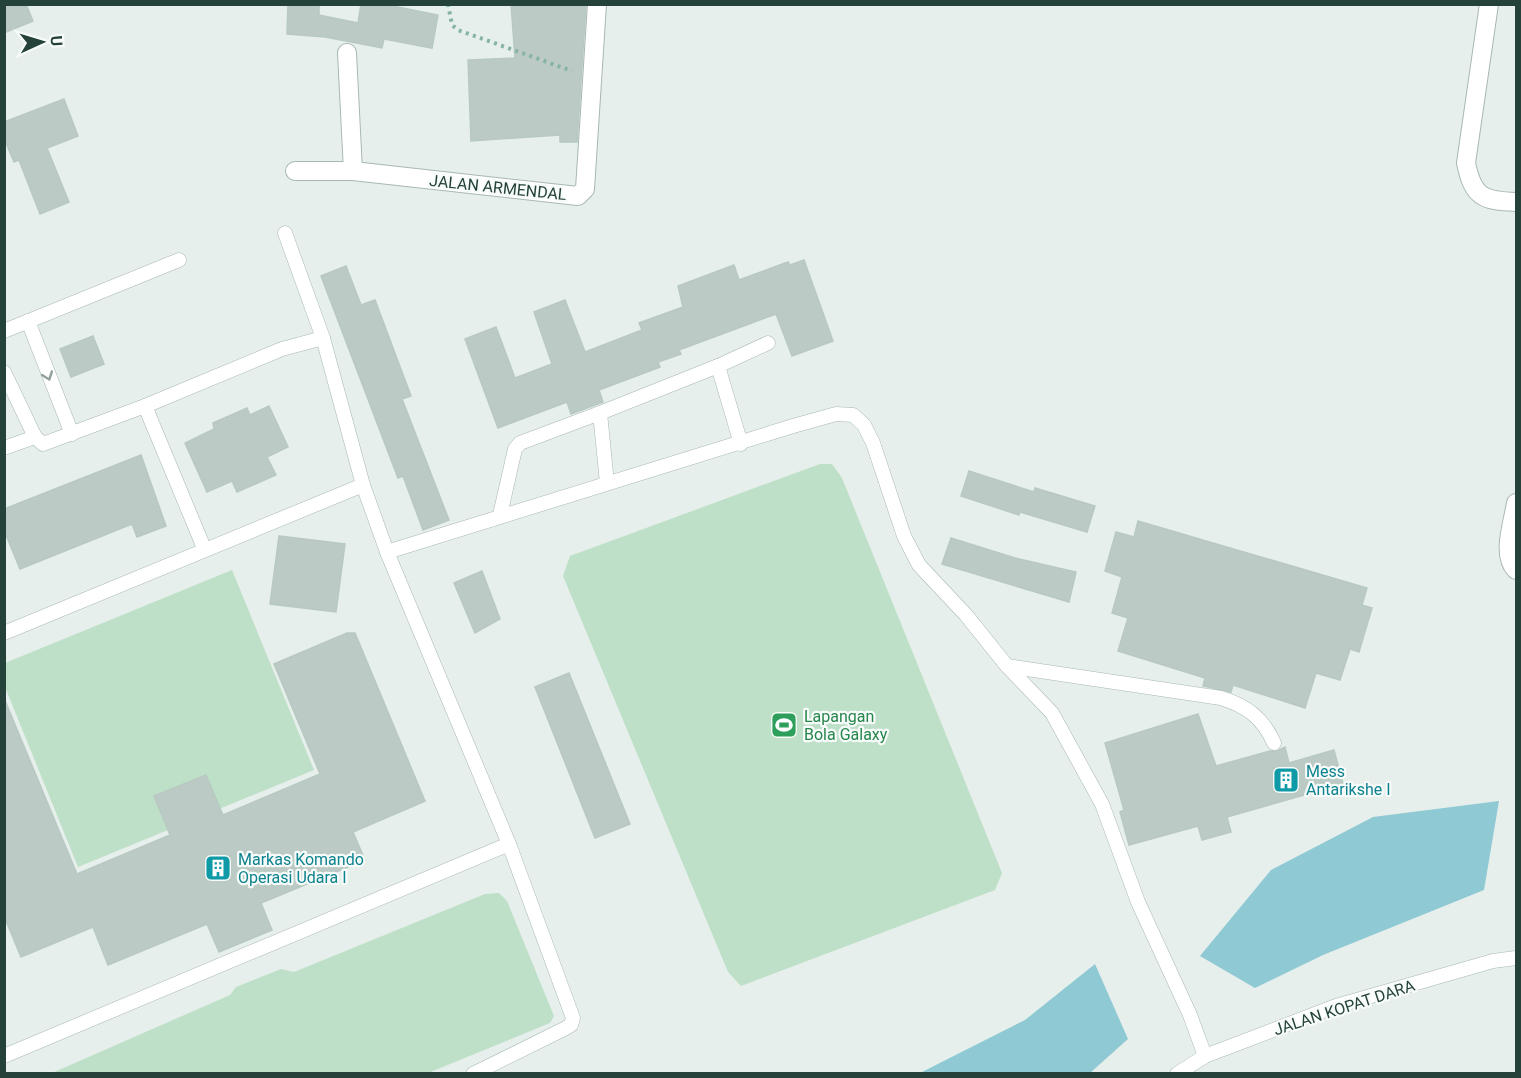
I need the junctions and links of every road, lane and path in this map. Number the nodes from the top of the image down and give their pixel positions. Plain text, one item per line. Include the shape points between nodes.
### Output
1 (448, 4) edge
2 (597, 4) edge
3 (1489, 4) edge
4 (347, 53) dead end
5 (591, 78) junction
6 (295, 171) dead end
7 (354, 171) junction
8 (1516, 202) edge
9 (285, 233) dead end
10 (179, 260) dead end
11 (28, 321) junction
12 (4, 331) edge
13 (323, 338) junction
14 (768, 343) dead end
15 (718, 366) junction
16 (4, 372) edge
17 (145, 406) junction
18 (600, 413) junction
19 (72, 434) junction
20 (36, 437) junction
21 (741, 444) junction
22 (4, 448) edge
23 (607, 483) junction
24 (363, 485) junction
25 (1516, 503) edge
26 (500, 515) junction
27 (204, 548) junction
28 (387, 552) junction
29 (1516, 570) edge
30 (4, 633) edge
31 (1007, 666) junction
32 (1274, 743) dead end
33 (509, 844) junction
34 (1516, 958) edge
35 (4, 1056) edge
36 (1205, 1056) junction
37 (472, 1074) edge
38 (1178, 1074) edge

1 - 5 path via 452,25 458,30
2 - 5 street, JALAN ARMENDAL
3 - 8 street via 1466,163 1474,188 1482,196 1493,201
4 - 7 street
5 - 7 street, JALAN ARMENDAL via 585,189 578,196
6 - 7 street, JALAN ARMENDAL
9 - 13 lane
10 - 11 lane
11 - 12 lane
11 -> 19 lane
13 - 17 lane via 282,349
13 - 24 lane
14 - 15 lane
15 - 18 lane
15 - 21 lane
16 - 20 lane
17 - 19 lane
17 - 27 lane
18 - 23 lane
18 - 26 lane via 514,448
19 - 20 lane via 43,444
20 - 22 lane
21 - 23 lane
21 - 31 lane via 836,414 853,415 864,425 873,443 888,497 919,565
23 - 26 lane
24 - 27 lane
24 - 28 lane
25 - 29 street via 1510,563
26 - 28 lane
27 - 30 lane
28 - 33 lane
31 - 32 lane via 1221,698 1241,704 1254,714 1268,728
31 - 36 lane via 1052,713 1102,804 1138,902
33 - 35 lane
33 - 37 lane via 573,1018 564,1029
34 - 36 lane, JALAN KOPAT DARA via 1493,961 1336,1006
36 - 38 lane, JALAN KOPAT DARA

